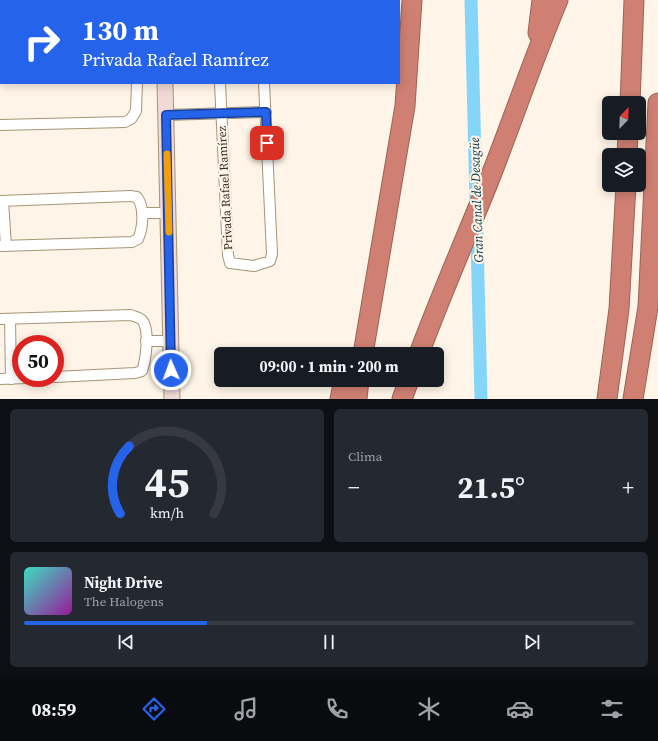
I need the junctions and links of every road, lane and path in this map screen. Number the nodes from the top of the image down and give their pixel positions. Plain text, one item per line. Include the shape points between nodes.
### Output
1 (412, 0) edge
2 (542, 0) edge
3 (558, 0) edge
4 (634, 0) edge
5 (536, 52) junction
6 (137, 84) edge
7 (165, 84) edge
8 (220, 84) edge
9 (264, 84) edge
10 (630, 96) edge
11 (658, 103) edge
12 (266, 112) junction
13 (221, 113) junction
14 (166, 115) junction
15 (0, 125) edge
16 (626, 192) edge
17 (1, 201) edge
18 (142, 213) junction
19 (168, 213) junction
20 (382, 239) junction
21 (3, 246) edge
22 (5, 319) edge
23 (146, 341) junction
24 (170, 341) junction
25 (353, 347) edge
26 (364, 347) edge
27 (422, 347) edge
28 (64, 377) edge
29 (0, 379) edge
30 (12, 379) joint
31 (343, 387) edge
32 (358, 387) edge
33 (406, 387) edge
34 (172, 399) edge
35 (340, 399) edge
36 (356, 399) edge
37 (402, 399) edge
38 (606, 399) edge
39 (633, 399) edge

1 - 20 highway via 405,106
2 - 5 highway
3 - 5 highway
4 - 10 highway
5 - 27 highway via 484,193 439,298
6 - 15 street via 136,111 131,119 125,122
7 - 14 main road
8 - 13 street, Privada Rafael Ramírez
9 - 12 street, Privada Rafael Ramírez
11 - 39 highway via 648,307
12 - 13 street, Privada Rafael Ramírez
12 - 13 street, Privada Rafael Ramírez via 272,254 270,261 254,266 230,263 228,255
13 - 14 street, Privada Rafael Ramírez
14 - 19 main road
16 - 38 highway via 619,309
17 - 18 street via 130,196 137,197 141,202
17 - 21 street
18 - 19 street
18 - 21 street via 142,231 138,239 132,242
19 - 24 main road
20 - 25 highway
20 - 26 highway
22 - 23 street via 131,315 144,322
22 - 30 street
23 - 24 street
23 - 28 street via 142,371
24 - 34 main road
29 - 30 street
31 - 35 highway
32 - 36 highway
33 - 37 highway

